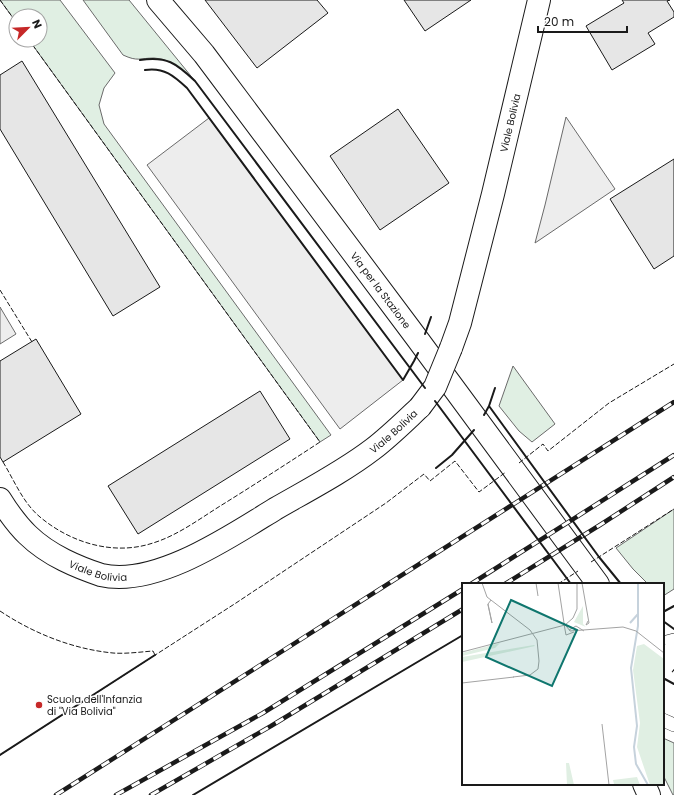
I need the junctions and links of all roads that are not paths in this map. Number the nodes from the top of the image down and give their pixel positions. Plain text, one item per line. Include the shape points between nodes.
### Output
1 (158, 0) edge
2 (539, 0) edge
3 (0, 499) edge
4 (597, 583) edge
5 (674, 640) edge
6 (664, 643) edge
7 (664, 647) edge
8 (674, 652) edge
9 (664, 664) edge
10 (664, 721) edge
11 (674, 726) edge
12 (644, 785) edge
13 (649, 795) edge

1 - 4 street, Via per la Stazione via 209,61
2 - 3 street, Viale Bolivia, bridge via 460,323 435,387 420,407 390,435 354,462 221,542 147,574 102,575 56,556 29,537
5 - 6 lane
7 - 8 street
8 - 9 street, bridge
10 - 11 lane
12 - 13 street

